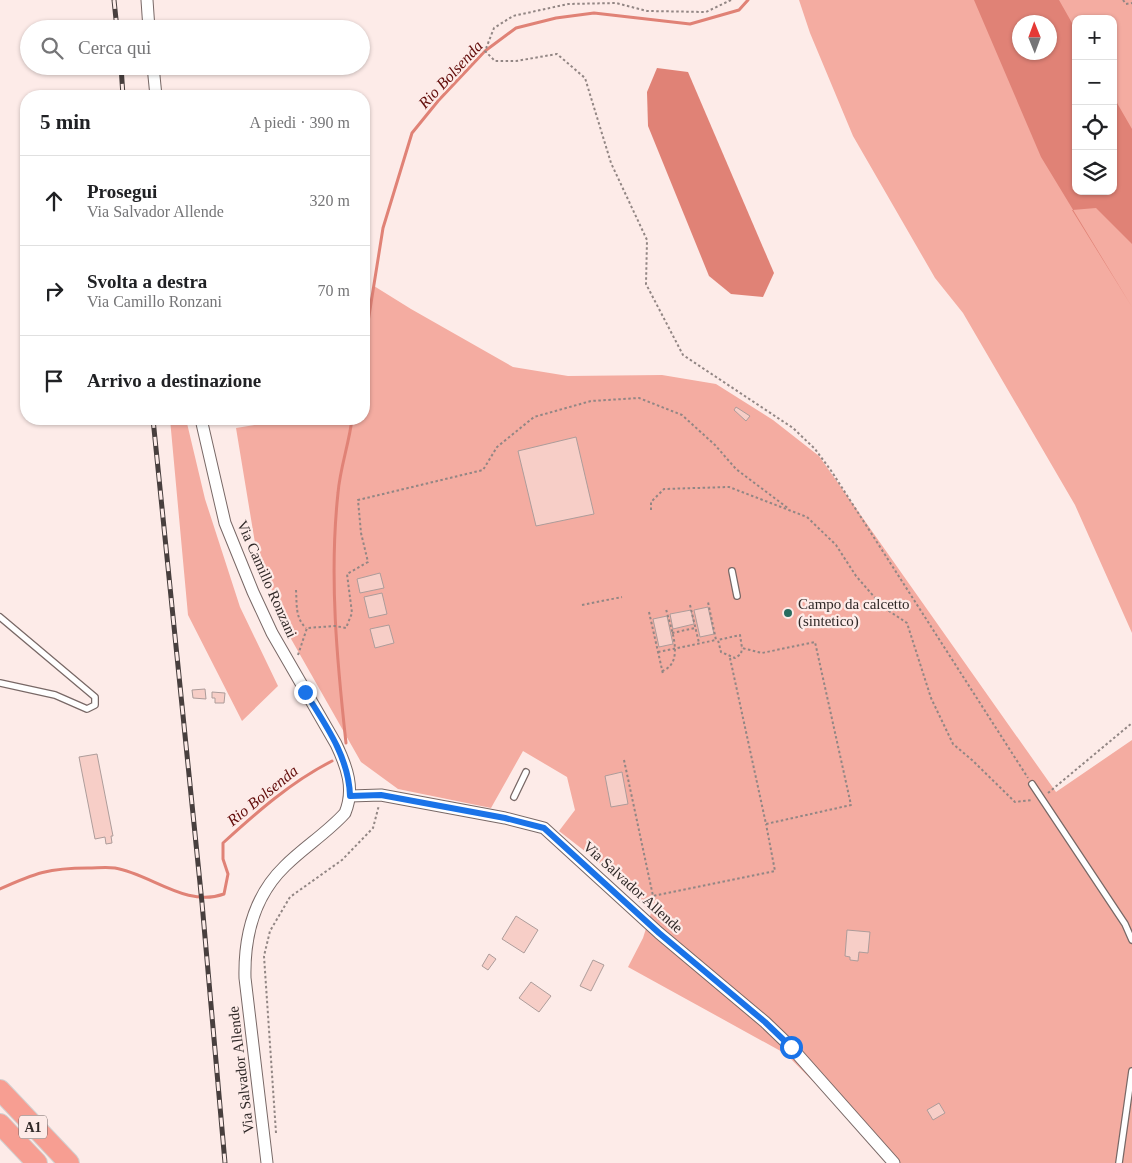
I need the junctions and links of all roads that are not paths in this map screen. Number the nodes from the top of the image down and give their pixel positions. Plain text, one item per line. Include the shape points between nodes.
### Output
1 (147, 0) edge
2 (149, 20) edge
3 (154, 75) edge
4 (155, 90) edge
5 (202, 425) edge
6 (732, 571) dead end
7 (737, 596) dead end
8 (0, 617) edge
9 (0, 683) edge
10 (526, 772) dead end
11 (1032, 784) road end
12 (350, 796) junction
13 (514, 798) dead end
14 (1132, 940) edge
15 (1132, 1071) edge
16 (0, 1090) edge
17 (0, 1124) edge
18 (37, 1163) edge
19 (68, 1163) edge
20 (267, 1163) edge
21 (894, 1163) edge
22 (1119, 1163) edge

1 - 2 street
3 - 4 street
5 - 12 street, Via Camillo Ronzani via 225,523 257,601 344,762
6 - 7 lane
8 - 9 lane via 95,697 95,705 87,709 55,695
10 - 13 lane
11 - 14 lane via 1125,924
12 - 20 street, Via Salvador Allende via 345,813 274,878 263,893 248,930 245,978
12 - 21 street, Via Salvador Allende via 381,795 544,828 659,933 765,1022
15 - 22 lane
16 - 19 highway, A1
17 - 18 highway, A1

